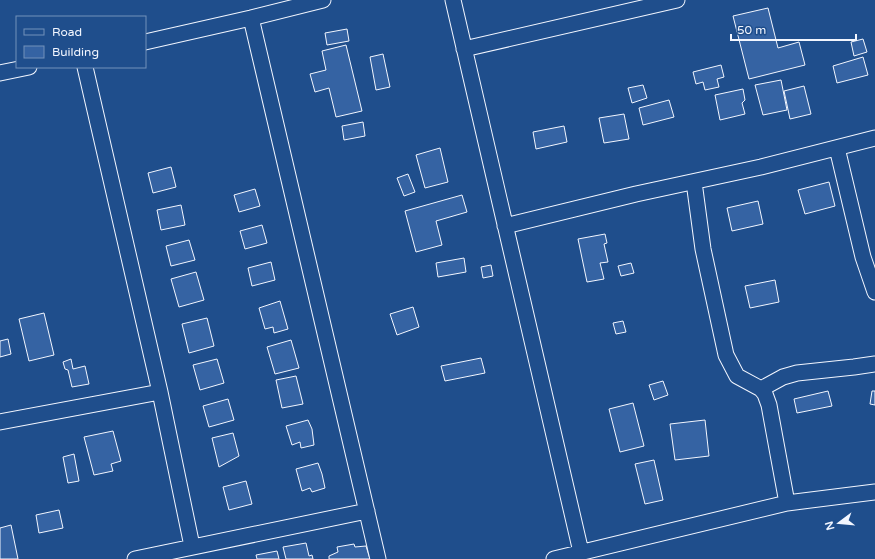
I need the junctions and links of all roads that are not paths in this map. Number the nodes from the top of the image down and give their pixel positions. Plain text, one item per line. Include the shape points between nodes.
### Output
1 (323, 0) edge
2 (453, 0) edge
3 (677, 0) edge
4 (251, 18) junction
5 (146, 42) edge
6 (464, 49) junction
7 (24, 68) edge
8 (85, 68) edge
9 (0, 73) edge
10 (875, 138) edge
11 (837, 148) junction
12 (694, 182) junction
13 (505, 226) junction
14 (875, 292) edge
15 (875, 364) edge
16 (761, 389) junction
17 (160, 392) junction
18 (0, 422) edge
19 (875, 492) edge
20 (787, 503) junction
21 (367, 511) junction
22 (192, 546) junction
23 (581, 552) junction
24 (135, 559) edge
25 (378, 559) edge
26 (554, 559) edge

1 - 4 street
2 - 6 street
3 - 6 street
4 - 5 street
4 - 21 street
6 - 13 street
7 - 9 street
8 - 17 street
10 - 11 street
11 - 12 street
11 - 14 street via 863,257
12 - 13 street
12 - 16 street via 703,249 726,355 738,376
13 - 23 street
15 - 16 street via 797,373 783,377
16 - 20 street via 769,405
17 - 18 street
17 - 22 street
19 - 20 street
20 - 23 street
21 - 22 street
21 - 25 street
22 - 24 street
23 - 26 street

